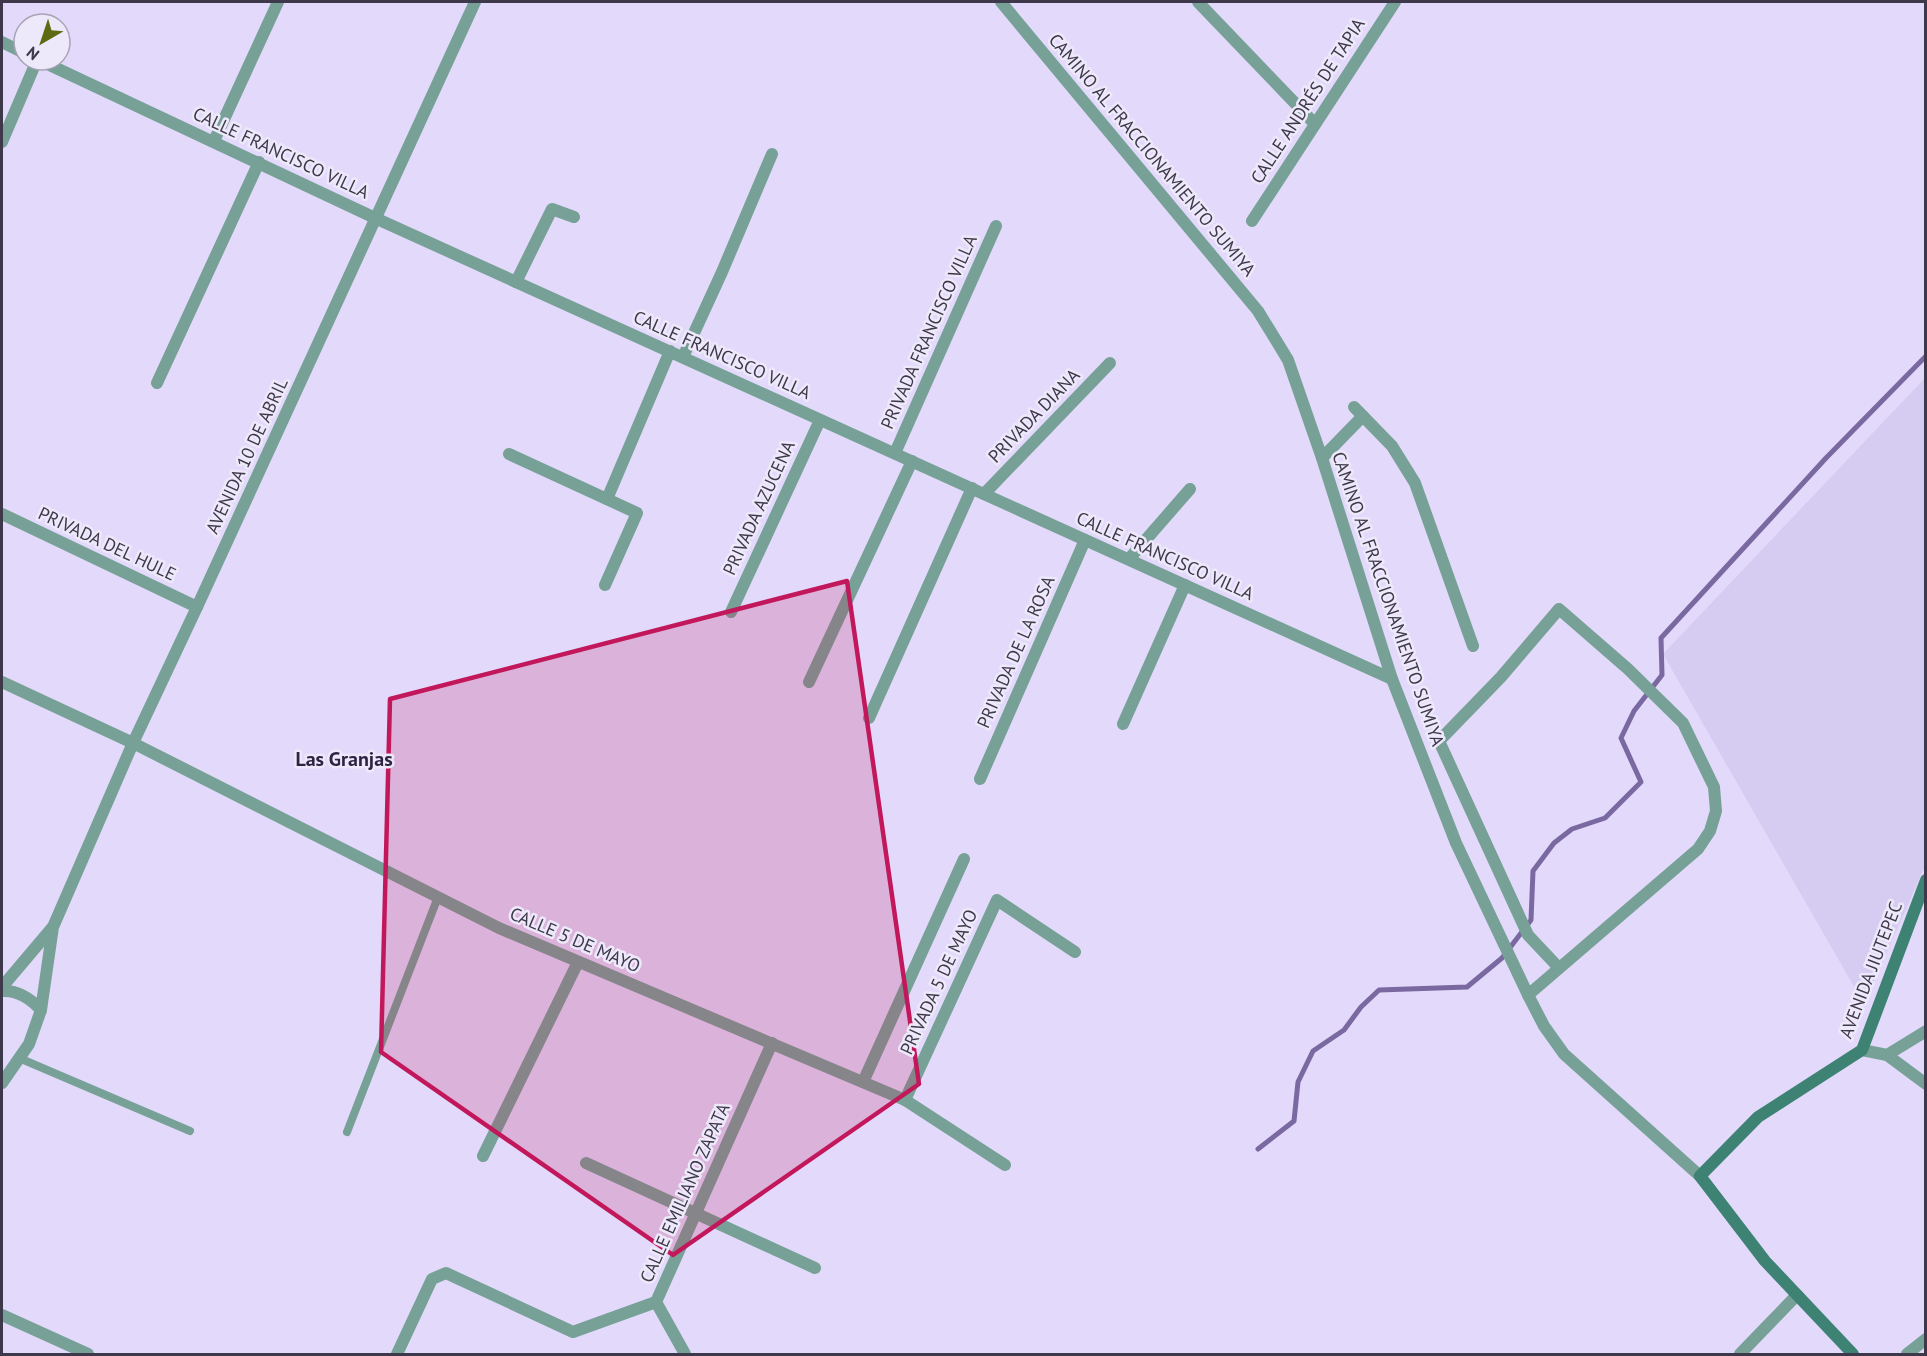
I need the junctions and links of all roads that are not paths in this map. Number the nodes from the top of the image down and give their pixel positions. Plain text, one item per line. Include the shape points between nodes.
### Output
1 (278, 2) edge
2 (476, 2) edge
3 (1001, 2) edge
4 (1198, 2) edge
5 (1395, 2) edge
6 (33, 72) edge
7 (64, 72) edge
8 (1315, 124) junction
9 (214, 141) junction
10 (2, 142) edge
11 (772, 154) dead end
12 (259, 162) junction
13 (574, 217) dead end
14 (375, 218) junction
15 (1252, 221) dead end
16 (996, 226) dead end
17 (516, 282) junction
18 (670, 351) junction
19 (683, 357) junction
20 (1110, 363) dead end
21 (158, 383) dead end
22 (820, 420) junction
23 (895, 453) junction
24 (509, 454) dead end
25 (1322, 458) junction
26 (912, 461) junction
27 (972, 488) junction
28 (1190, 489) dead end
29 (984, 494) junction
30 (607, 499) junction
31 (2, 514) edge
32 (1085, 540) junction
33 (1129, 559) junction
34 (604, 585) dead end
35 (1185, 585) junction
36 (197, 607) junction
37 (731, 612) dead end
38 (1473, 646) dead end
39 (1392, 679) junction
40 (2, 682) edge
41 (809, 682) dead end
42 (869, 718) dead end
43 (1123, 724) dead end
44 (133, 743) junction
45 (980, 779) dead end
46 (964, 859) dead end
47 (1926, 880) edge
48 (438, 897) junction
49 (53, 927) junction
50 (1075, 952) dead end
51 (578, 962) junction
52 (1559, 968) junction
53 (2, 989) edge
54 (1528, 995) junction
55 (41, 1010) junction
56 (1926, 1031) edge
57 (772, 1043) junction
58 (1862, 1050) junction
59 (1887, 1055) junction
60 (20, 1058) junction
61 (6, 1071) edge
62 (863, 1082) junction
63 (2, 1083) edge
64 (1926, 1084) edge
65 (905, 1100) junction
66 (190, 1131) dead end
67 (347, 1132) dead end
68 (483, 1156) dead end
69 (586, 1163) dead end
70 (1005, 1165) dead end
71 (1700, 1176) junction
72 (695, 1214) junction
73 (815, 1268) dead end
74 (1797, 1295) junction
75 (656, 1302) junction
76 (2, 1315) edge
77 (1926, 1339) edge
78 (84, 1354) edge
79 (397, 1354) edge
80 (685, 1354) edge
81 (1740, 1354) edge
82 (1853, 1354) edge
83 (1907, 1354) edge

1 - 9 street
2 - 14 street, AVENIDA 10 DE ABRIL
3 - 25 street, CAMINO AL FRACCIONAMIENTO SUMIYA via 1258,311 1288,360
4 - 8 street
5 - 8 street, CALLE ANDRÉS DE TAPIA
6 - 10 street
7 - 9 street, CALLE FRANCISCO VILLA
8 - 15 street, CALLE ANDRÉS DE TAPIA
9 - 12 street, CALLE FRANCISCO VILLA
11 - 19 street
12 - 14 street, CALLE FRANCISCO VILLA
12 - 21 street
13 - 17 street via 552,208
14 - 17 street, CALLE FRANCISCO VILLA
14 - 36 street, AVENIDA 10 DE ABRIL
16 - 23 street, PRIVADA FRANCISCO VILLA
17 - 18 street, CALLE FRANCISCO VILLA
18 - 19 street, CALLE FRANCISCO VILLA
18 - 30 street
19 - 22 street, CALLE FRANCISCO VILLA
20 - 29 street, PRIVADA DIANA
22 - 23 street, CALLE FRANCISCO VILLA
22 - 37 street, PRIVADA AZUCENA
23 - 26 street, CALLE FRANCISCO VILLA
24 - 30 street
25 - 38 street via 1359,412 1392,446 1414,483
25 - 39 street, CAMINO AL FRACCIONAMIENTO SUMIYA
26 - 27 street, CALLE FRANCISCO VILLA
26 - 41 street
27 - 29 street, CALLE FRANCISCO VILLA
27 - 42 street
28 - 33 street
29 - 32 street, CALLE FRANCISCO VILLA
30 - 34 street via 637,513
31 - 36 street, PRIVADA DEL HULE
32 - 33 street, CALLE FRANCISCO VILLA
32 - 45 street, PRIVADA DE LA ROSA
33 - 35 street, CALLE FRANCISCO VILLA
35 - 39 street, CALLE FRANCISCO VILLA
35 - 43 street
36 - 44 street, AVENIDA 10 DE ABRIL
39 - 54 street, CAMINO AL FRACCIONAMIENTO SUMIYA via 1456,843
40 - 44 street
44 - 48 street, CALLE 5 DE MAYO
44 - 49 street, AVENIDA 10 DE ABRIL
46 - 62 street, PRIVADA 5 DE MAYO
47 - 58 main road, AVENIDA JIUTEPEC
48 - 51 street, CALLE 5 DE MAYO
48 - 67 lane
49 - 53 street, AVENIDA 10 DE ABRIL
49 - 55 street, AVENIDA 10 DE ABRIL
50 - 65 street, PRIVADA 5 DE MAYO via 997,900
51 - 57 street, CALLE 5 DE MAYO
51 - 68 street
52 - 52 street via 1528,935 1439,741 1559,609 1683,723 1714,787 1716,811 1710,831 1698,849
52 - 54 street
53 - 55 street via 22,995
54 - 71 street, CAMINO AL FRACCIONAMIENTO SUMIYA via 1564,1054
55 - 60 street, AVENIDA 10 DE ABRIL
56 - 59 street
57 - 62 street, CALLE 5 DE MAYO
57 - 72 street, CALLE EMILIANO ZAPATA
58 - 59 street
58 - 71 main road, AVENIDA JIUTEPEC via 1758,1117
59 - 64 street
60 - 61 street, AVENIDA 10 DE ABRIL
60 - 66 lane
61 - 63 street, AVENIDA 10 DE ABRIL
62 - 65 street, CALLE 5 DE MAYO
65 - 70 street, CALLE 5 DE MAYO
69 - 72 street
71 - 74 main road, CAMINO AL FRACCIONAMIENTO SUMIYA via 1764,1261
72 - 73 street
72 - 75 street, CALLE EMILIANO ZAPATA
74 - 81 street
74 - 82 main road, CAMINO AL FRACCIONAMIENTO SUMIYA
75 - 79 street via 573,1332 446,1273 432,1280
75 - 80 street, CALLE EMILIANO ZAPATA
76 - 78 street
77 - 83 street

